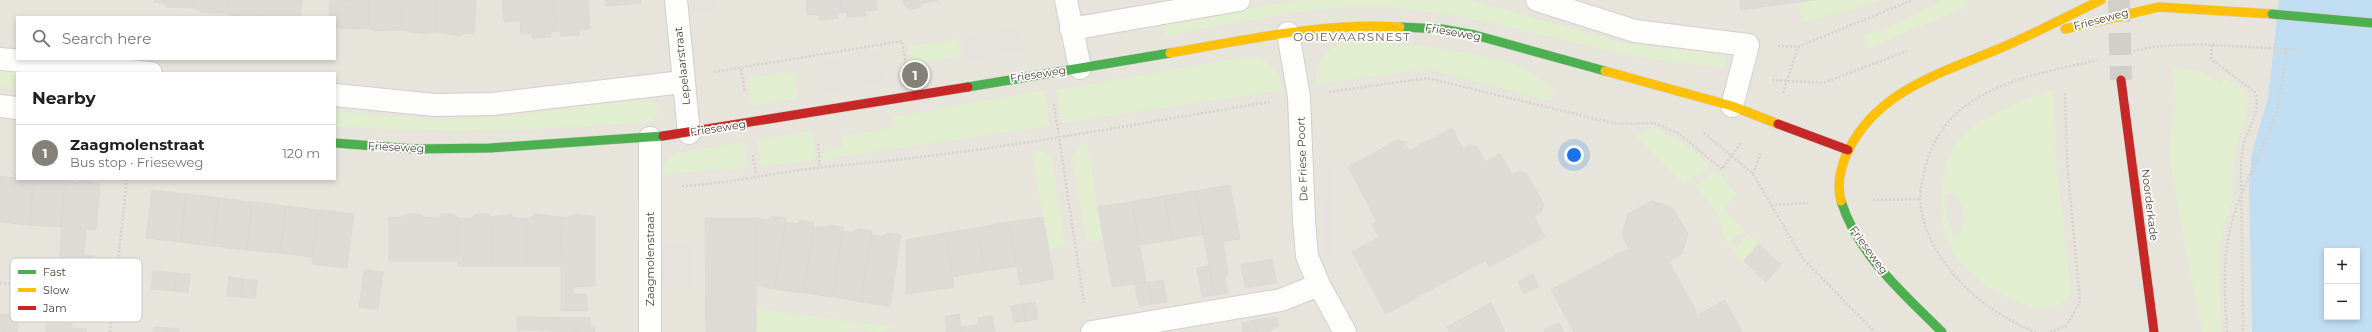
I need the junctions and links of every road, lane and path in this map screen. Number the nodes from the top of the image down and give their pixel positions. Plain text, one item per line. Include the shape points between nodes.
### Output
1 (676, 0) edge
2 (1066, 0) edge
3 (1239, 0) edge
4 (1537, 0) edge
5 (1912, 0) edge
6 (2101, 0) edge
7 (2372, 23) edge
8 (1071, 29) junction
9 (1288, 33) junction
10 (2287, 39) dead end
11 (2212, 45) junction
12 (2004, 46) junction
13 (1914, 48) dead end
14 (2269, 48) dead end
15 (2132, 51) dead end
16 (2102, 58) dead end
17 (0, 59) edge
18 (1080, 68) junction
19 (741, 69) dead end
20 (907, 69) dead end
21 (92, 70) edge
22 (131, 72) edge
23 (1049, 72) junction
24 (2121, 80) tunnel mouth
25 (683, 82) junction
26 (2065, 93) dead end
27 (336, 95) edge
28 (0, 106) edge
29 (1732, 106) junction
30 (16, 108) edge
31 (689, 132) junction
32 (650, 138) junction
33 (336, 142) edge
34 (1848, 150) junction
35 (1753, 174) dead end
36 (756, 175) dead end
37 (127, 180) edge
38 (650, 188) junction
39 (2241, 192) junction
40 (118, 258) edge
41 (0, 283) edge
42 (10, 284) edge
43 (1319, 284) junction
44 (1085, 309) dead end
45 (111, 322) edge
46 (110, 332) edge
47 (650, 332) edge
48 (1092, 332) edge
49 (1345, 332) edge
50 (1875, 332) edge
51 (1942, 332) edge
52 (2036, 332) edge
53 (2050, 332) edge
54 (2154, 332) edge
55 (2227, 332) edge
56 (2243, 332) edge

1 - 25 street, Lepelaarstraat
2 - 8 street
3 - 8 street
4 - 29 street via 1635,31 1748,45
5 - 13 path via 1798,47 1787,82 1823,83
6 - 12 street, Frieseweg
7 - 12 street, Frieseweg, bridge via 2174,8 2139,10
8 - 18 street
9 - 18 street, Frieseweg
9 - 29 street, Frieseweg via 1330,27 1373,25 1442,29 1585,64
9 - 43 street, De Friese Poort via 1300,97 1304,221 1308,256
10 - 39 path via 2279,103 2270,131
11 - 14 path
11 - 15 path
11 - 39 path via 2211,59 2255,92 2258,100 2251,128 2243,146
12 - 34 street, Frieseweg via 1936,74 1890,100 1872,114
16 - 52 path via 2026,77 1993,89 1973,101 1945,125 1930,151 1924,172 1920,199 1924,216 1935,245 1957,279 2004,318
17 - 21 street
18 - 23 street, Frieseweg
19 - 20 path via 902,41
21 - 22 street
23 - 31 street, Frieseweg
23 - 44 path
24 - 54 street, Noorderkade
25 - 27 street via 492,104 428,104
25 - 31 street, Lepelaarstraat
26 - 53 path via 2067,162 2080,302 2066,326
28 - 30 street
29 - 34 street, Frieseweg
31 - 32 street, Frieseweg
32 - 33 street, Frieseweg via 490,148 429,149
32 - 38 street, Zaagmolenstraat
34 - 51 street, Frieseweg via 1838,186 1847,218 1870,255
35 - 50 path via 1803,259
36 - 38 path via 706,185
37 - 40 path
38 - 47 street, Zaagmolenstraat
39 - 55 path via 2230,227 2225,259
39 - 56 path
41 - 42 path
43 - 48 street via 1281,300
43 - 49 street, De Friese Poort
45 - 46 path

